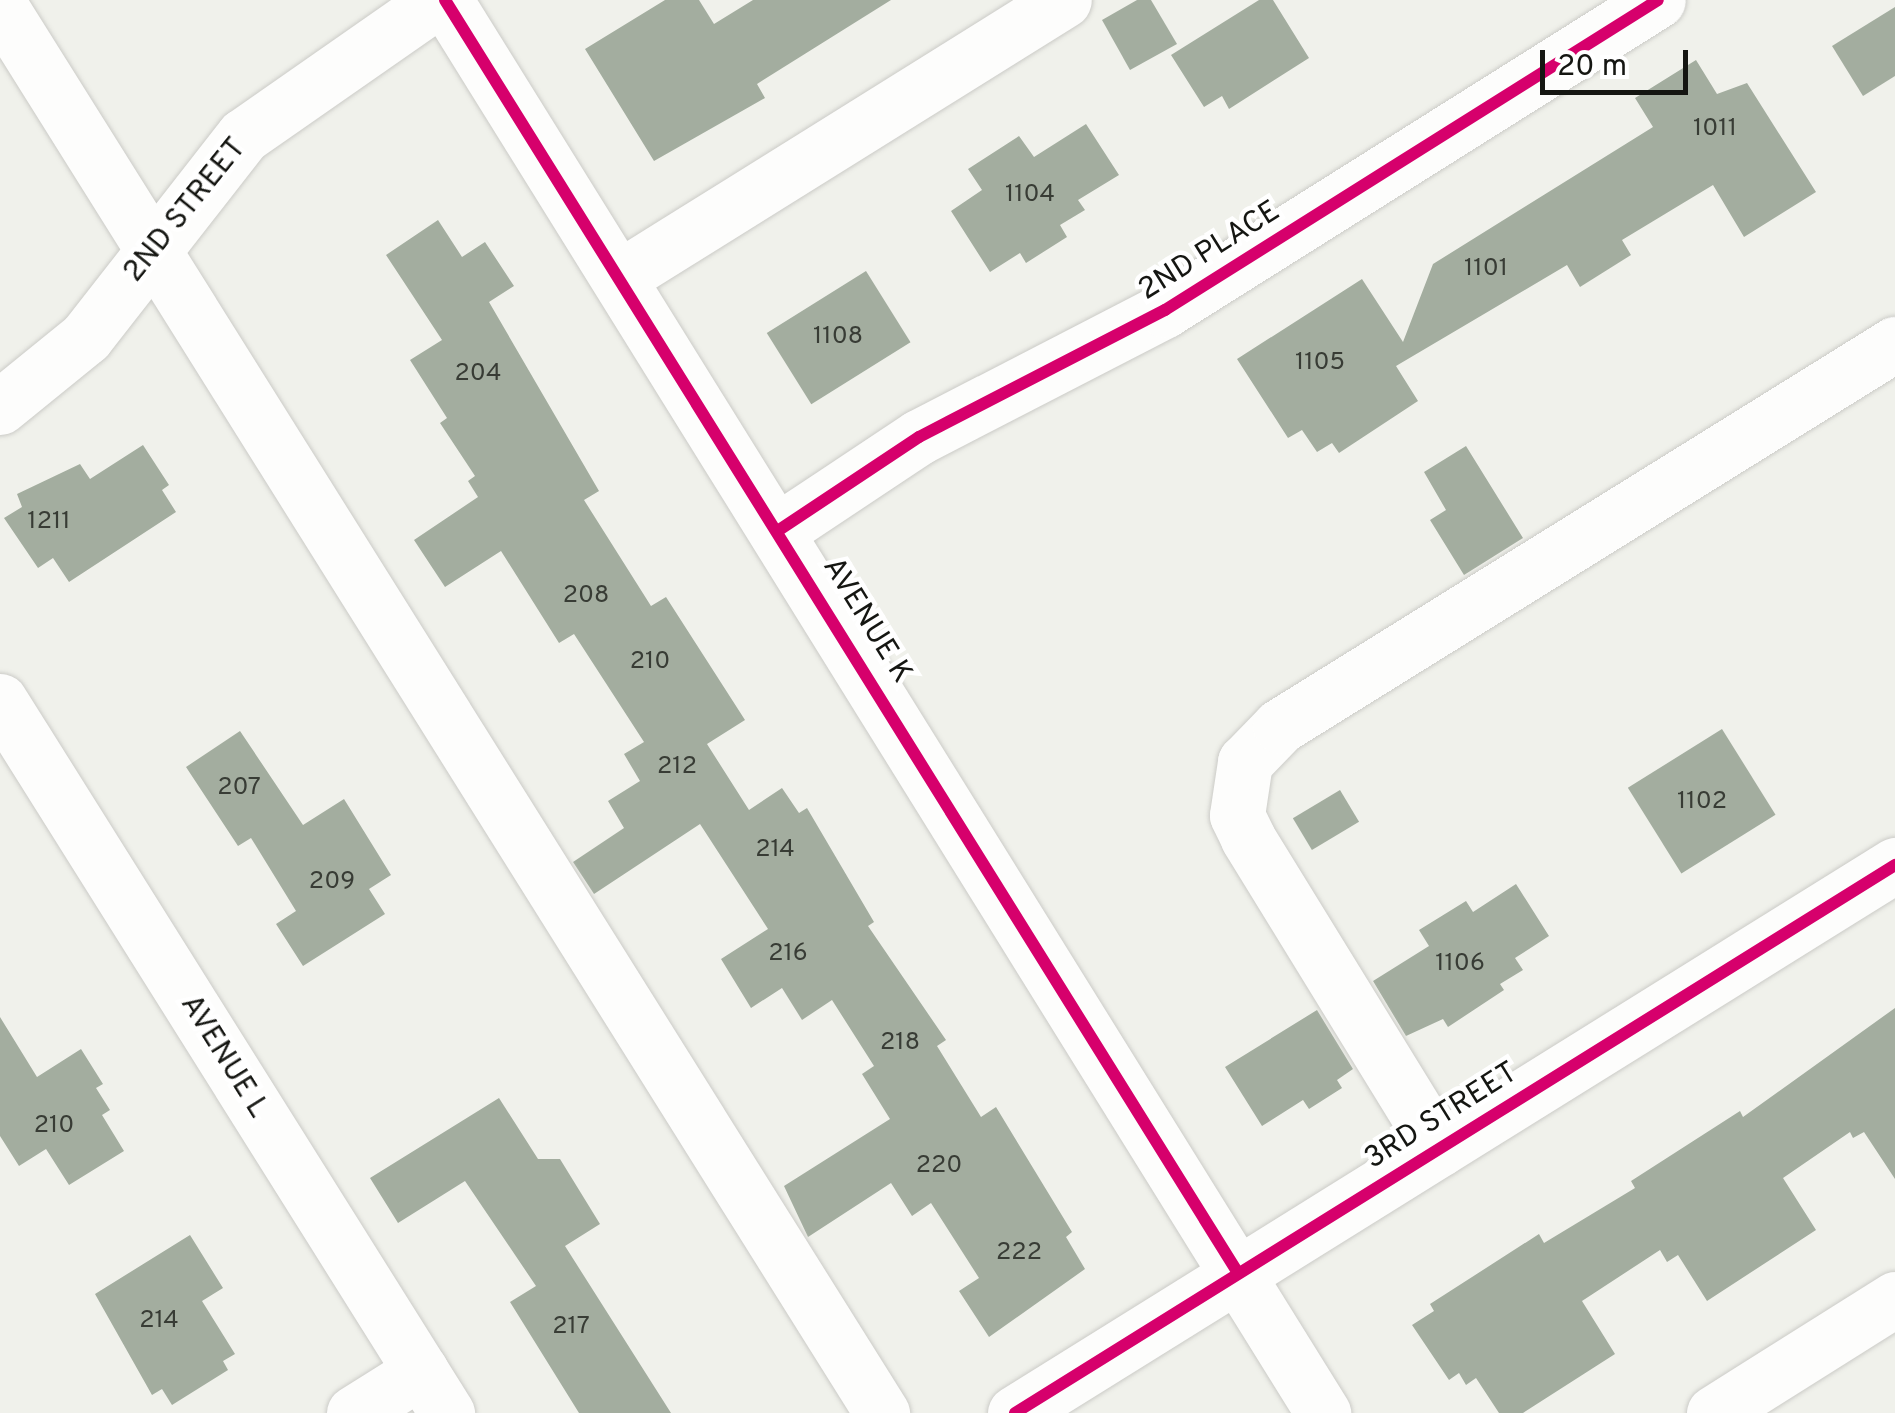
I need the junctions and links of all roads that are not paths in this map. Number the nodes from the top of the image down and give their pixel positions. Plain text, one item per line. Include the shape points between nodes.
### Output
1 (442, 0) edge
2 (1064, 0) edge
3 (1658, 0) edge
4 (0, 6) edge
5 (154, 246) junction
6 (620, 278) junction
7 (1895, 344) edge
8 (0, 407) edge
9 (779, 530) junction
10 (0, 701) edge
11 (1895, 865) edge
12 (1439, 1148) junction
13 (1238, 1273) junction
14 (1895, 1299) edge
15 (434, 1392) edge
16 (354, 1413) edge
17 (882, 1413) edge
18 (1015, 1413) edge
19 (1323, 1413) edge
20 (1714, 1413) edge

1 - 5 street, 2ND STREET via 243,136
1 - 6 street, AVENUE K
2 - 6 street
3 - 9 street, 2ND PLACE via 1166,310 918,437
4 - 5 street
5 - 8 street, 2ND STREET via 86,337
5 - 17 street
6 - 9 street, AVENUE K
7 - 12 street via 1280,726 1245,762 1237,814 1248,838
9 - 13 street, AVENUE K
10 - 15 street, AVENUE L
11 - 12 street, 3RD STREET
12 - 13 street, 3RD STREET
13 - 18 street, 3RD STREET
13 - 19 street, AVENUE K
14 - 20 street
15 - 16 street

